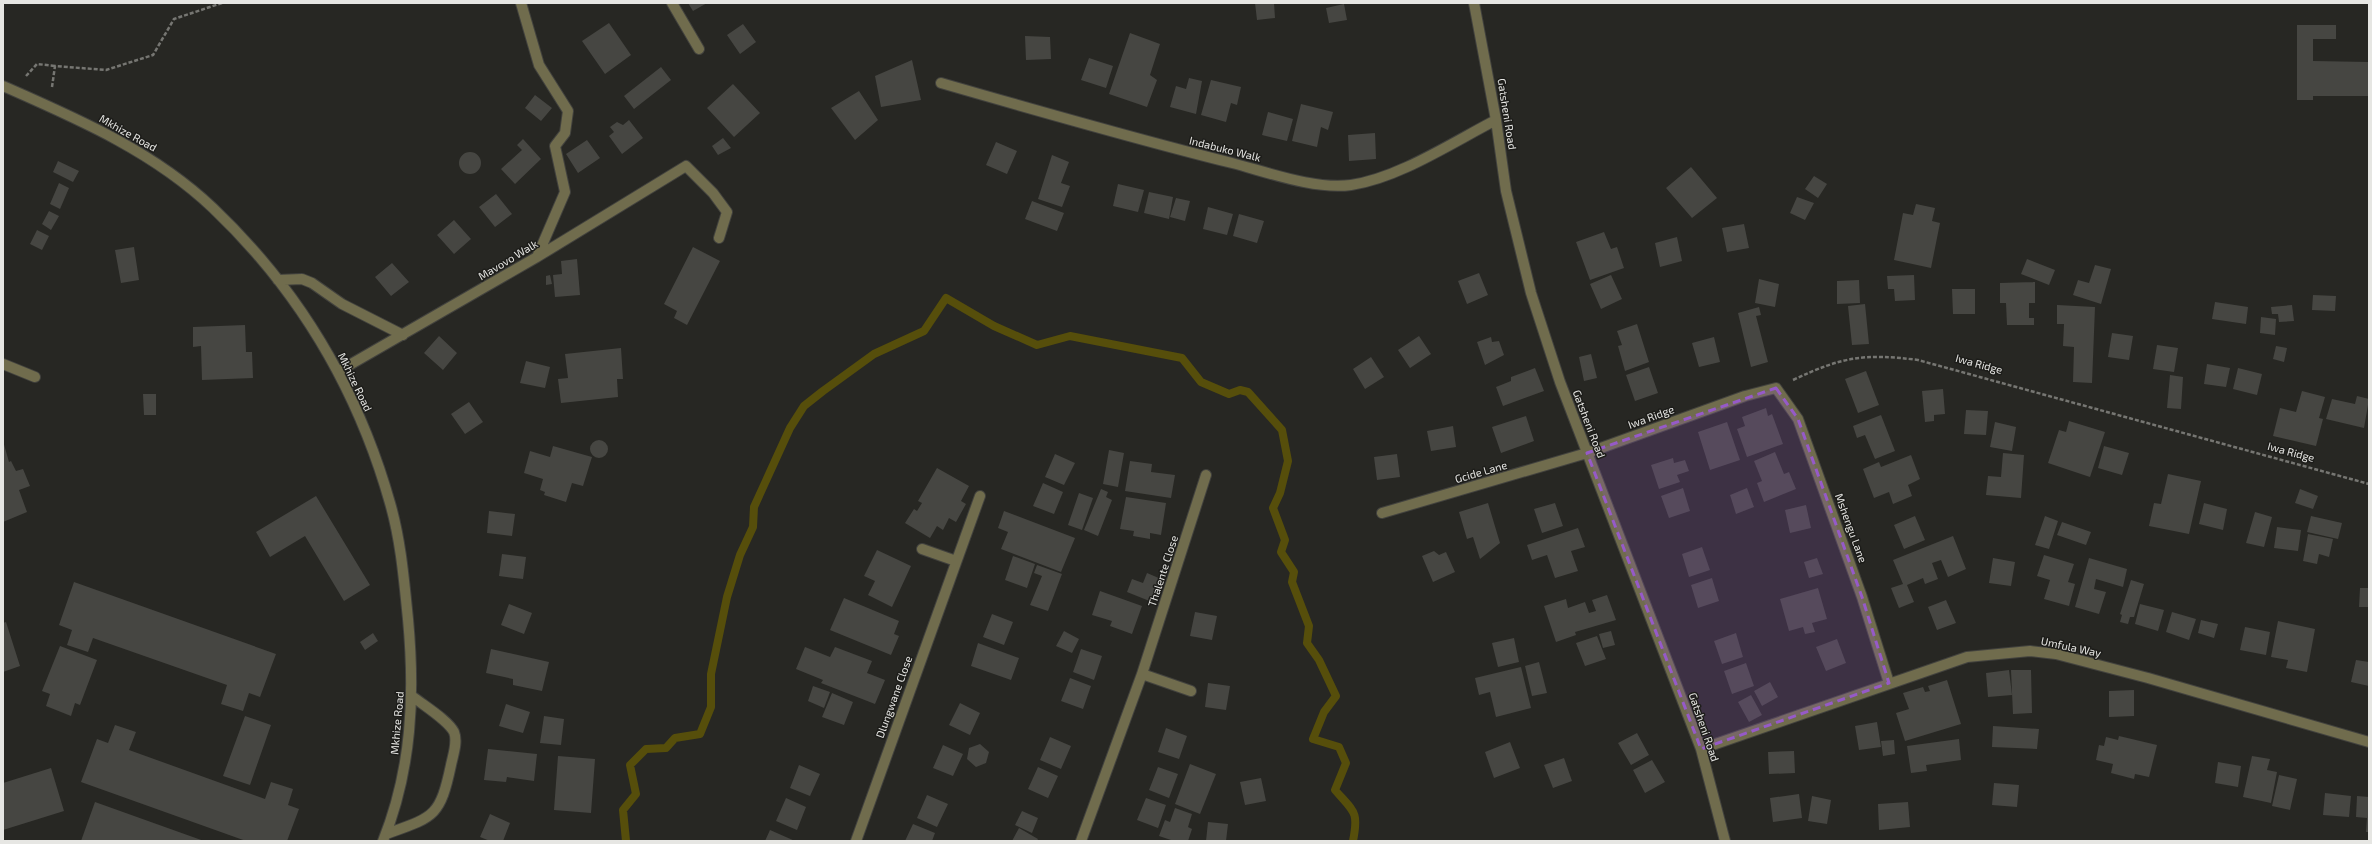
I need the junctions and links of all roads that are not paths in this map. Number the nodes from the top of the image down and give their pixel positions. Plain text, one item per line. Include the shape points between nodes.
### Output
1 (521, 3) edge
2 (672, 3) edge
3 (1474, 3) edge
4 (699, 49) dead end
5 (941, 83) dead end
6 (3, 86) edge
7 (1496, 120) junction
8 (719, 238) dead end
9 (537, 257) junction
10 (278, 280) junction
11 (403, 335) junction
12 (3, 364) edge
13 (339, 371) junction
14 (35, 377) dead end
15 (1776, 388) joint
16 (1587, 453) junction
17 (1206, 475) dead end
18 (980, 496) dead end
19 (1382, 513) dead end
20 (922, 549) dead end
21 (956, 561) junction
22 (1142, 674) junction
23 (1889, 683) junction
24 (1191, 691) dead end
25 (412, 696) junction
26 (2369, 742) edge
27 (1701, 749) junction
28 (385, 838) edge
29 (856, 841) edge
30 (1081, 841) edge
31 (1725, 841) edge

1 - 9 street via 539,65 568,111 565,133 555,146 565,192
2 - 4 street
3 - 7 street, Gatsheni Road
5 - 7 street, Indabuko Walk via 1140,140 1296,179 1326,184 1350,185 1397,171
6 - 10 street, Mkhize Road via 132,146 168,171 213,208
7 - 16 street, Gatsheni Road via 1506,191 1531,293
8 - 9 street, Mavovo Walk via 727,212 713,193 686,166
9 - 11 street, Mavovo Walk
10 - 11 street via 302,279 312,283 342,304
10 - 13 street, Mkhize Road via 301,310
11 - 13 street, Mavovo Walk
12 - 14 street
13 - 25 street, Mkhize Road via 369,438 390,504 402,560
15 - 16 street, Iwa Ridge via 1745,396
15 - 23 street, Mshengu Lane via 1798,419 1862,597
16 - 19 street, Gcide Lane
16 - 27 street, Gatsheni Road
17 - 22 street, Thalente Close
18 - 21 street, Dlungwane Close
20 - 21 street
21 - 29 street, Dlungwane Close
22 - 24 street
22 - 30 street, Thalente Close
23 - 26 street, Umfula Way via 1967,657 2030,651 2056,654
23 - 27 street, Umfula Way
25 - 28 street, Mkhize Road via 404,771
25 - 28 street via 444,721 454,732 456,744 444,797 435,810 423,821
27 - 31 street, Gatsheni Road

